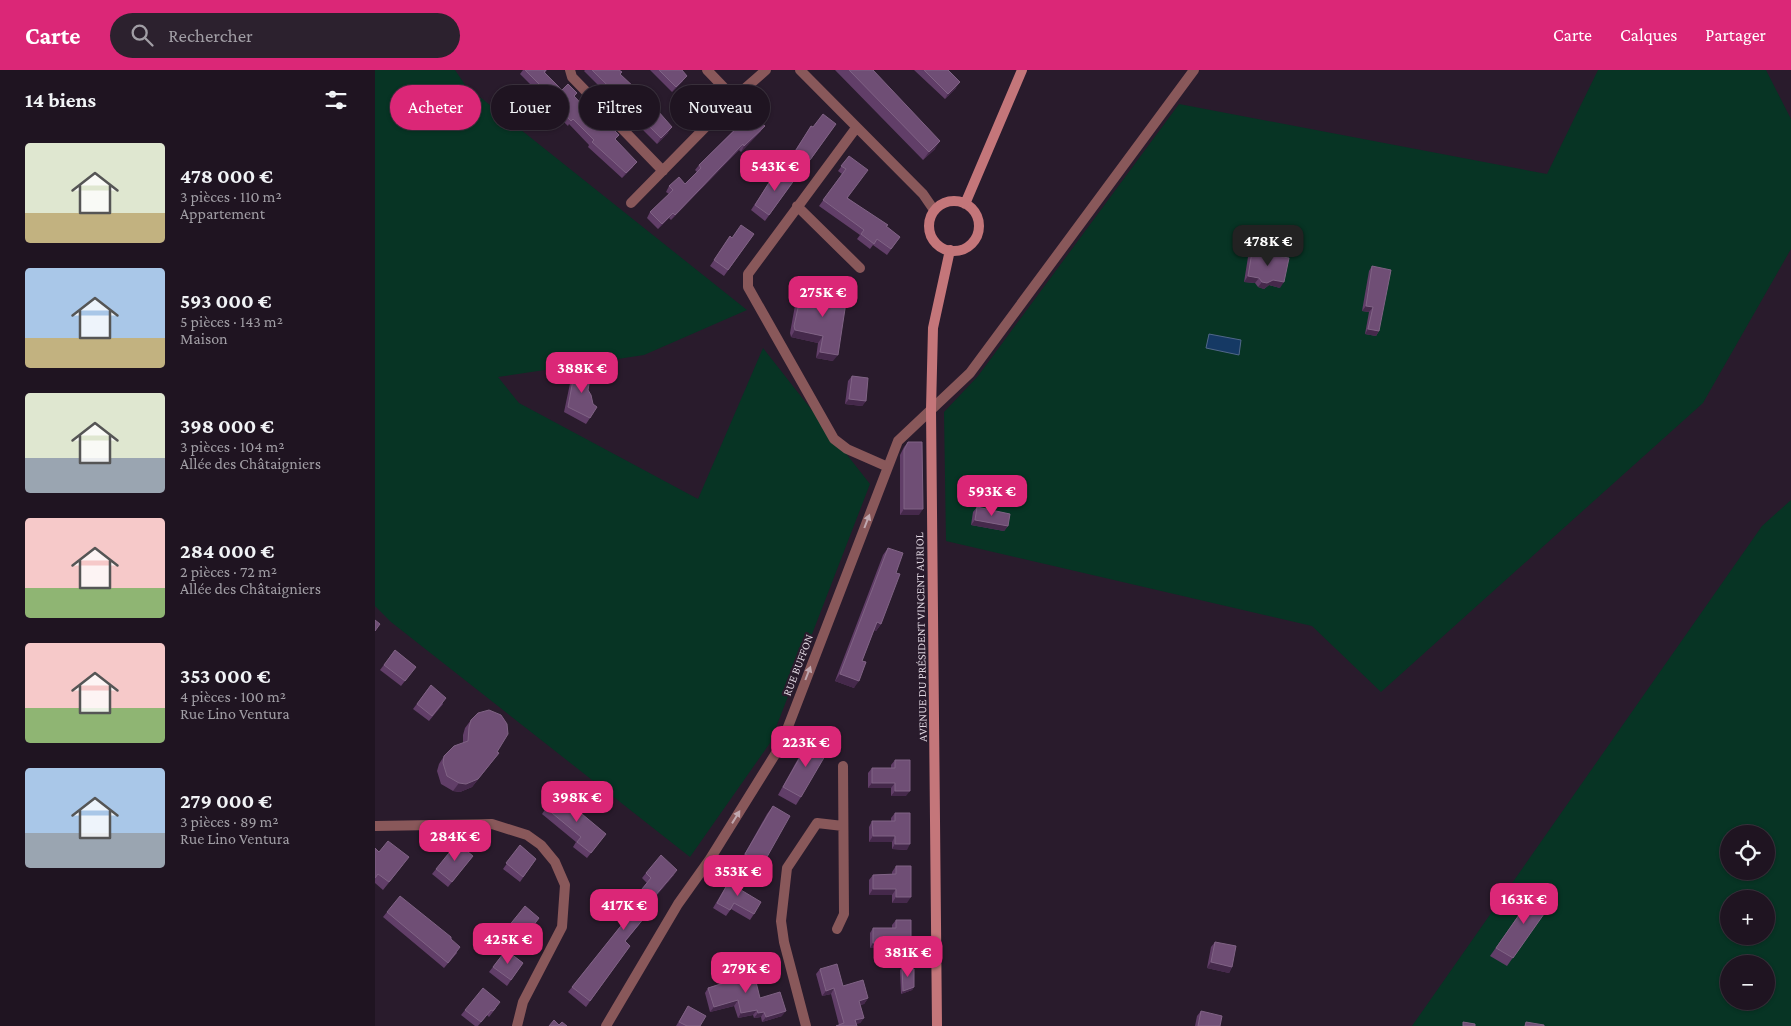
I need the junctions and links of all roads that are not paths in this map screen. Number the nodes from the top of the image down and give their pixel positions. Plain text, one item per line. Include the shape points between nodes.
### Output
1 (570, 70) edge
2 (707, 70) edge
3 (766, 70) edge
4 (800, 70) edge
5 (1022, 70) edge
6 (1194, 70) edge
7 (721, 85) edge
8 (749, 85) edge
9 (856, 128) junction
10 (703, 130) edge
11 (663, 171) junction
12 (631, 203) dead end
13 (965, 204) junction
14 (797, 206) junction
15 (934, 210) junction
16 (950, 250) junction
17 (861, 268) dead end
18 (931, 409) junction
19 (888, 467) junction
20 (843, 766) dead end
21 (375, 826) edge
22 (843, 826) junction
23 (837, 929) dead end
24 (517, 1026) edge
25 (606, 1026) edge
26 (805, 1026) edge
27 (937, 1026) edge

1 - 11 street via 572,77
2 - 7 street
3 - 8 street
4 - 9 street
5 - 13 main road
6 - 18 street, RUE BUFFON via 970,373
9 - 14 street
9 - 15 street via 923,194
10 - 11 street
11 - 12 street
13 - 15 main road via 945,202
13 - 16 main road via 978,220 977,233 969,245
14 - 17 street
14 - 19 street via 748,274 748,287 834,439 847,449
15 - 16 main road via 929,224 932,238
16 - 18 main road, AVENUE DU PRÉSIDENT VINCENT AURIOL via 933,328
18 - 19 street, RUE BUFFON via 898,441
18 - 27 main road, AVENUE DU PRÉSIDENT VINCENT AURIOL
25 -> 19 street, RUE BUFFON via 678,904 781,745
20 - 22 street
21 - 24 street via 492,824 527,835 541,845 555,862 565,885 563,927 523,1002
22 - 23 street via 844,914
22 - 26 street via 817,823 787,868 785,878 781,921

